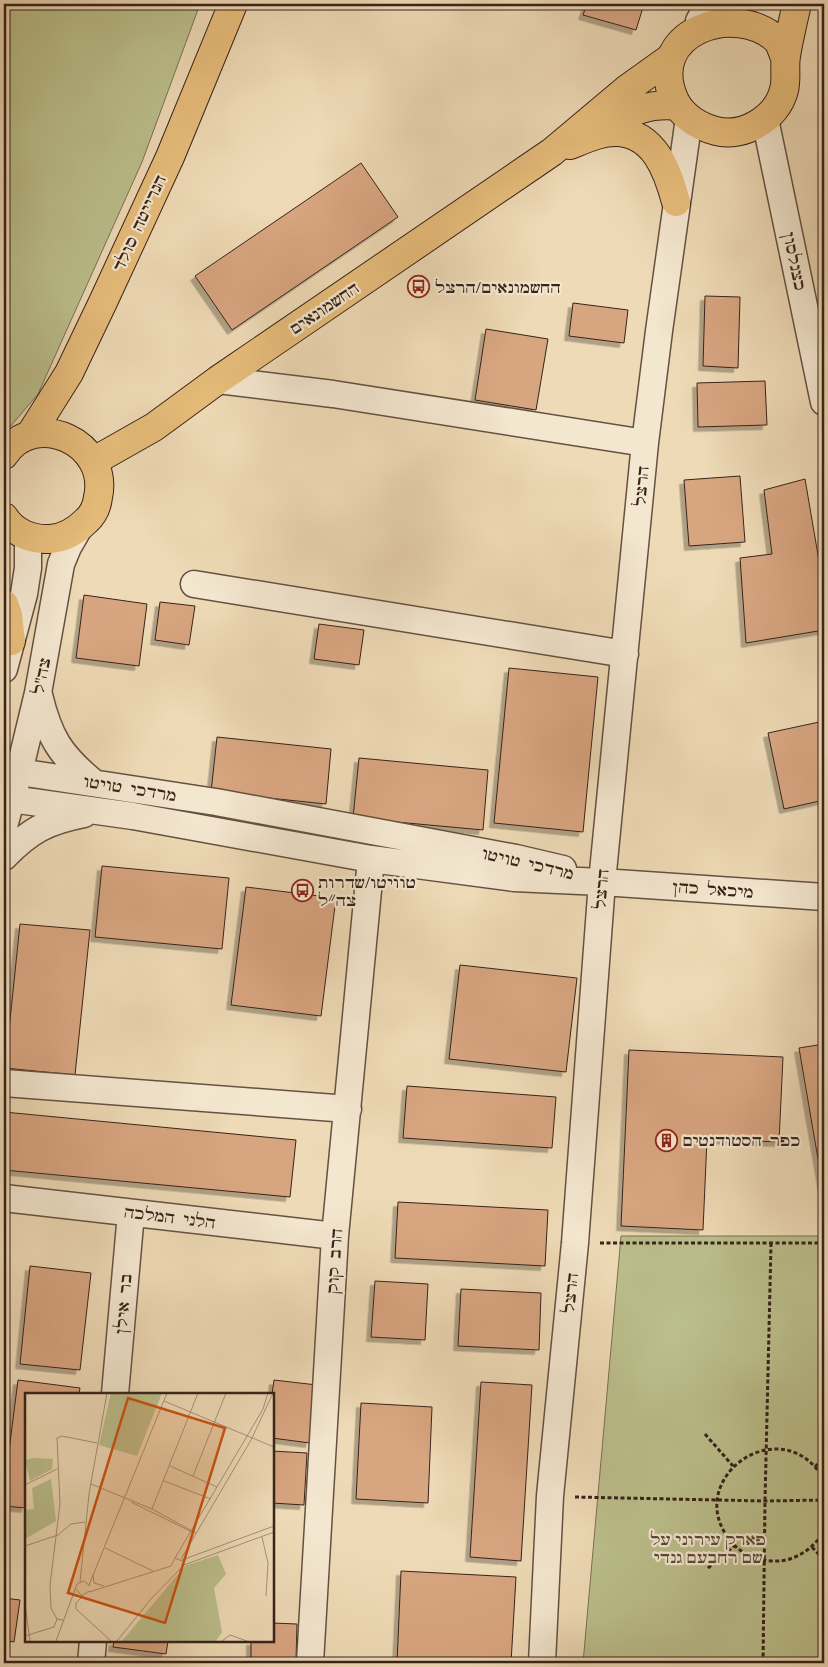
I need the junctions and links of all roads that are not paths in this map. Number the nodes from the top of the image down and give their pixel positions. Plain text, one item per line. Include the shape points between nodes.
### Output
1 (234, 4) edge
2 (797, 4) edge
3 (704, 12) edge
4 (786, 58) junction
5 (669, 59) junction
6 (683, 112) junction
7 (765, 119) junction
8 (552, 152) junction
9 (676, 202) junction
10 (218, 380) junction
11 (824, 402) edge
12 (30, 435) junction
13 (645, 443) junction
14 (4, 455) edge
15 (94, 461) junction
16 (79, 528) junction
17 (13, 532) edge
18 (194, 584) dead end
19 (4, 604) edge
20 (11, 641) junction
21 (625, 654) junction
22 (4, 669) edge
23 (38, 693) junction
24 (11, 773) edge
25 (94, 783) junction
26 (7, 797) edge
27 (98, 811) junction
28 (4, 826) edge
29 (4, 858) edge
30 (371, 859) junction
31 (602, 882) junction
32 (824, 897) edge
33 (4, 1083) edge
34 (348, 1109) junction
35 (4, 1198) edge
36 (131, 1213) junction
37 (336, 1236) junction
38 (115, 1393) edge
39 (93, 1642) edge
40 (91, 1663) edge
41 (310, 1663) edge
42 (542, 1663) edge

1 - 12 main road, הנרייטה סולד via 170,157 103,302 69,373
2 - 4 main road
3 - 4 main road via 751,18 767,28
3 - 5 main road via 675,44
4 - 7 main road via 784,91 777,106
5 - 6 main road via 667,76 671,92
5 - 8 main road, החשמונאים via 626,89
6 - 7 main road via 703,127 719,132 751,128
6 - 8 main road, החשמונאים via 662,104 639,109
6 - 9 street, הרצל
7 - 11 street, כצנלסון
8 - 9 main road via 605,133 635,136 647,142 660,161
8 - 10 main road, החשמונאים
9 - 13 street, הרצל
10 - 13 street via 333,394
10 - 15 main road, החשמונאים via 154,427
12 - 14 main road via 16,442
12 - 15 main road via 60,434 85,449
13 - 21 street, הרצל
15 - 16 main road via 99,475 97,505
16 - 17 main road via 66,536 52,539
16 - 23 street, צה"ל via 61,564
17 - 20 street via 28,568
18 - 21 street
19 - 20 main road
20 - 22 street
21 - 31 street, הרצל
23 - 24 street, צה"ל
23 - 25 street via 50,732 61,751
24 - 25 street, מרדכי טויטו
24 - 26 street, צה"ל
25 - 31 street, מרדכי טויטו via 216,802 516,858
26 - 27 street, מרדכי טויטו
26 - 28 street, צה"ל
27 - 29 street via 45,824 22,838
27 - 30 street, מרדכי טויטו
30 - 31 street, מרדכי טויטו via 514,878
30 - 34 street, הרב קוק
31 - 32 street, מיכאל כהן
31 - 42 street, הרצל via 574,1243 550,1496
33 - 34 street
34 - 37 street, הרב קוק
35 - 36 street, הלני המלכה
36 - 37 street, הלני המלכה
36 - 38 street, בר אילן
37 - 41 street, הרב קוק
39 - 40 street

